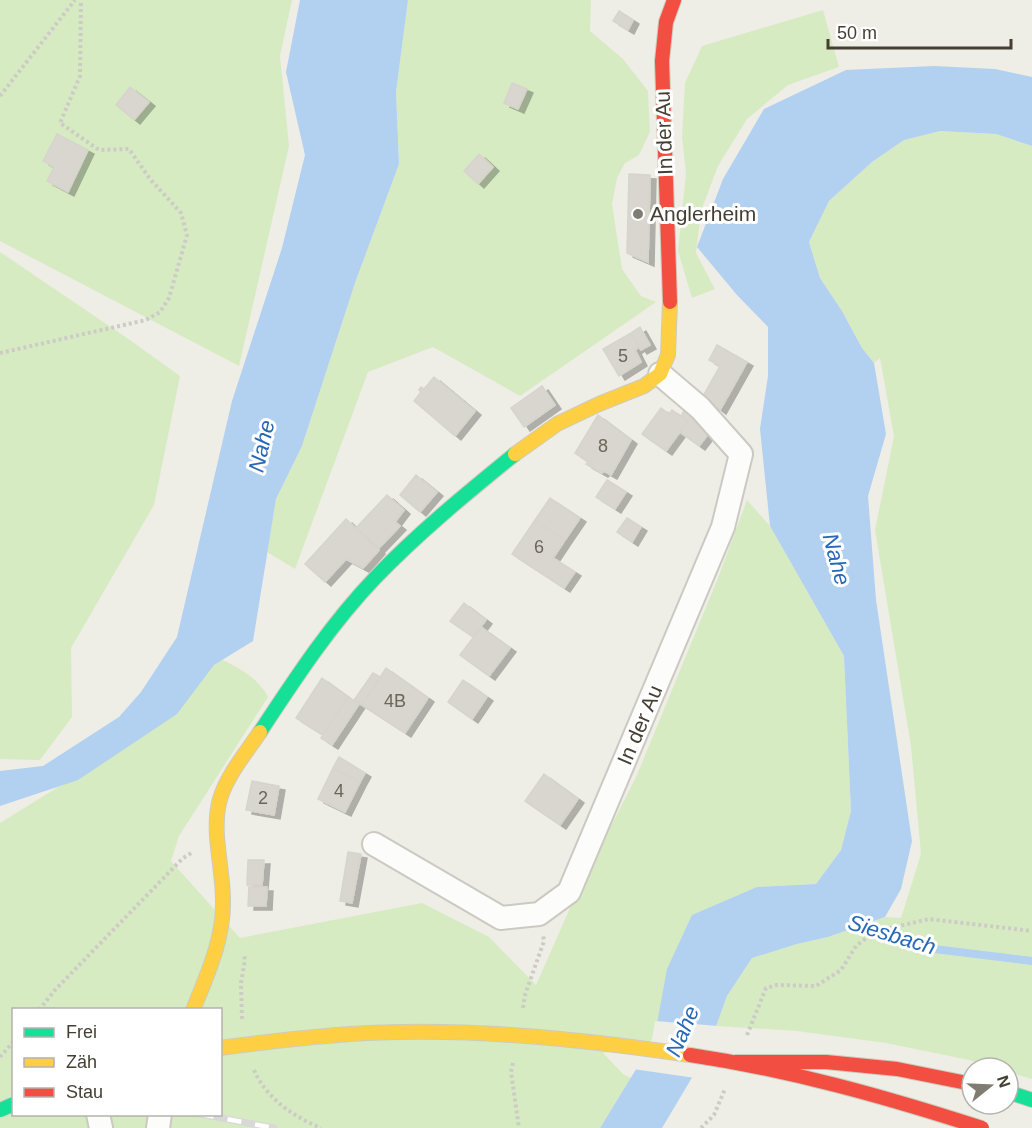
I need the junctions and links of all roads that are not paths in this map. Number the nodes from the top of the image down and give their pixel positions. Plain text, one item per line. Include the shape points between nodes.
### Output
1 (674, 0) edge
2 (660, 374) junction
3 (374, 844) dead end
4 (194, 1008) edge
5 (222, 1048) edge
6 (735, 1062) junction
7 (960, 1082) edge
8 (982, 1128) edge

1 - 2 street, In der Au via 665,29 662,60 671,289 668,355
2 - 3 street, In der Au via 700,408 741,454 723,527 569,892 538,914 501,918
2 - 4 street via 644,386 557,424 524,447 374,579 303,668 222,794 218,811 223,916 216,952
5 - 6 street, bridge via 423,1032 555,1039
6 - 7 street, bridge via 837,1063 897,1069
6 - 8 street, bridge via 842,1085

